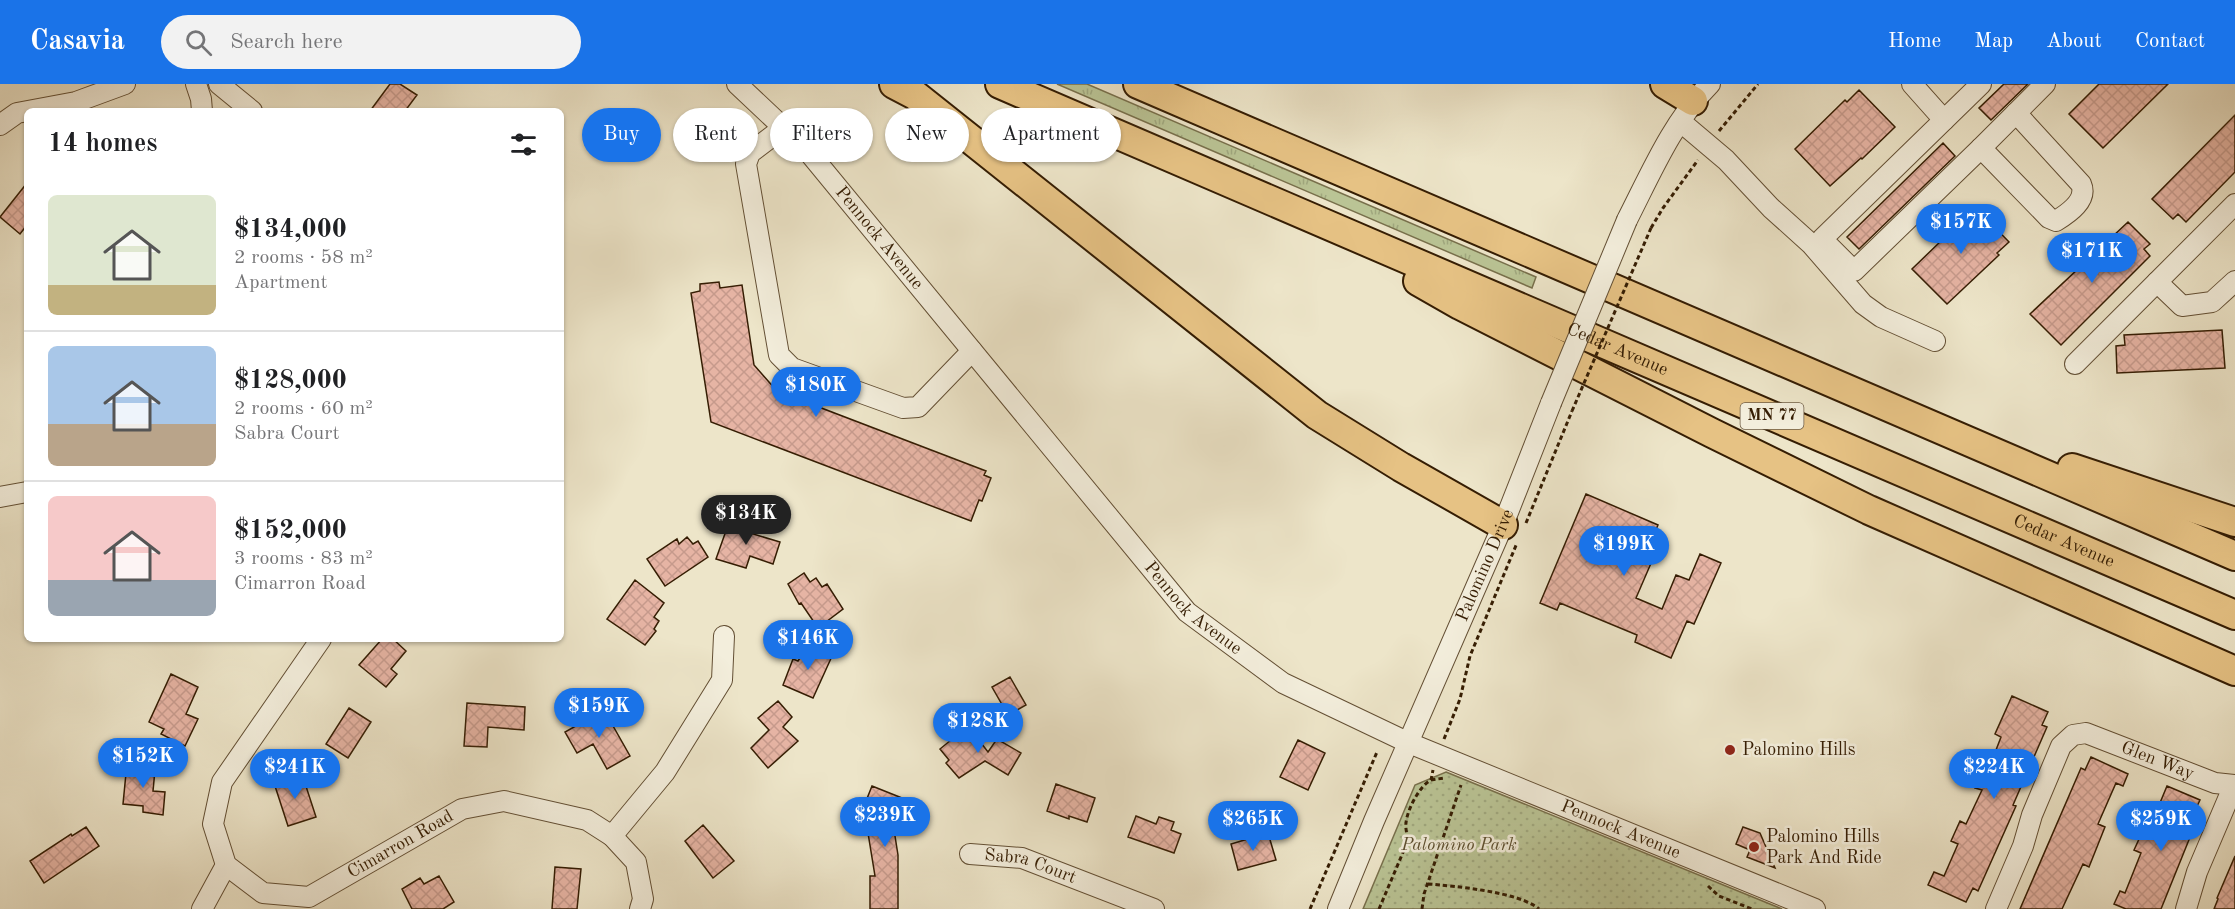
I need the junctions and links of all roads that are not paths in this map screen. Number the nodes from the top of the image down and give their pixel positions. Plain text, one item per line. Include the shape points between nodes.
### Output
1 (125, 84) edge
2 (196, 84) edge
3 (219, 84) edge
4 (737, 84) edge
5 (894, 84) edge
6 (1000, 84) edge
7 (1138, 84) edge
8 (1665, 84) edge
9 (1912, 84) edge
10 (1981, 84) edge
11 (2045, 84) edge
12 (1695, 102) edge
13 (44, 108) edge
14 (202, 108) edge
15 (248, 108) edge
16 (24, 112) edge
17 (2016, 113) junction
18 (770, 116) edge
19 (1944, 120) junction
20 (0, 125) edge
21 (770, 138) edge
22 (1982, 148) junction
23 (817, 162) edge
24 (2235, 204) edge
25 (1310, 218) junction
26 (2235, 281) edge
27 (2157, 282) junction
28 (1935, 341) dead end
29 (972, 351) junction
30 (2075, 364) dead end
31 (1882, 404) junction
32 (24, 493) edge
33 (0, 497) edge
34 (2235, 522) edge
35 (1515, 532) junction
36 (2235, 556) edge
37 (2235, 615) edge
38 (724, 636) dead end
39 (319, 642) edge
40 (2235, 671) edge
41 (1409, 743) junction
42 (2235, 785) edge
43 (612, 836) junction
44 (970, 854) dead end
45 (226, 865) junction
46 (202, 909) edge
47 (640, 909) edge
48 (1154, 909) edge
49 (1338, 909) edge
50 (1815, 909) edge
51 (1996, 909) edge
52 (2186, 909) edge

1 - 13 street via 76,102
2 - 14 street
3 - 15 street
4 - 18 street, Pennock Avenue
5 - 35 highway via 915,95 1317,416
6 - 25 highway, Cedar Avenue / MN 77
7 - 31 highway
8 - 12 highway
9 - 19 street
10 - 19 street
11 - 17 street
12 - 28 street via 1726,160 1811,244 1863,304 1881,317
12 - 35 street, Palomino Drive, bridge via 1656,164 1628,219 1551,403
16 - 20 street
17 - 22 street
17 - 22 street via 2081,184 2082,198 2056,221 2049,219
19 - 22 street via 1822,239 1854,272
21 - 29 street via 750,153 746,165 779,355 792,368 903,408 918,407
23 - 29 street, Pennock Avenue
24 - 27 street
25 - 37 highway, Cedar Avenue / MN 77
25 - 40 highway via 1460,305 1712,434 1869,510
26 - 27 street via 2212,303 2182,306
27 - 30 street
29 - 41 street, Pennock Avenue via 1187,612 1283,683
31 - 34 highway
31 - 36 highway
32 - 33 street
35 - 41 street, Palomino Drive
38 - 43 street via 722,680 665,772
39 - 45 street via 222,782 213,824
41 - 49 street, Palomino Drive
41 - 50 street, Pennock Avenue
42 - 51 street, Glen Way via 2215,783 2095,736 2073,735 2061,746
42 - 52 street, Glen Way via 2197,873
43 - 45 street, Cimarron Road via 587,820 504,801 462,809 309,897 263,893
43 - 47 street, Cimarron Road via 636,861 643,898
44 - 48 street, Sabra Court via 1022,858
45 - 46 street

